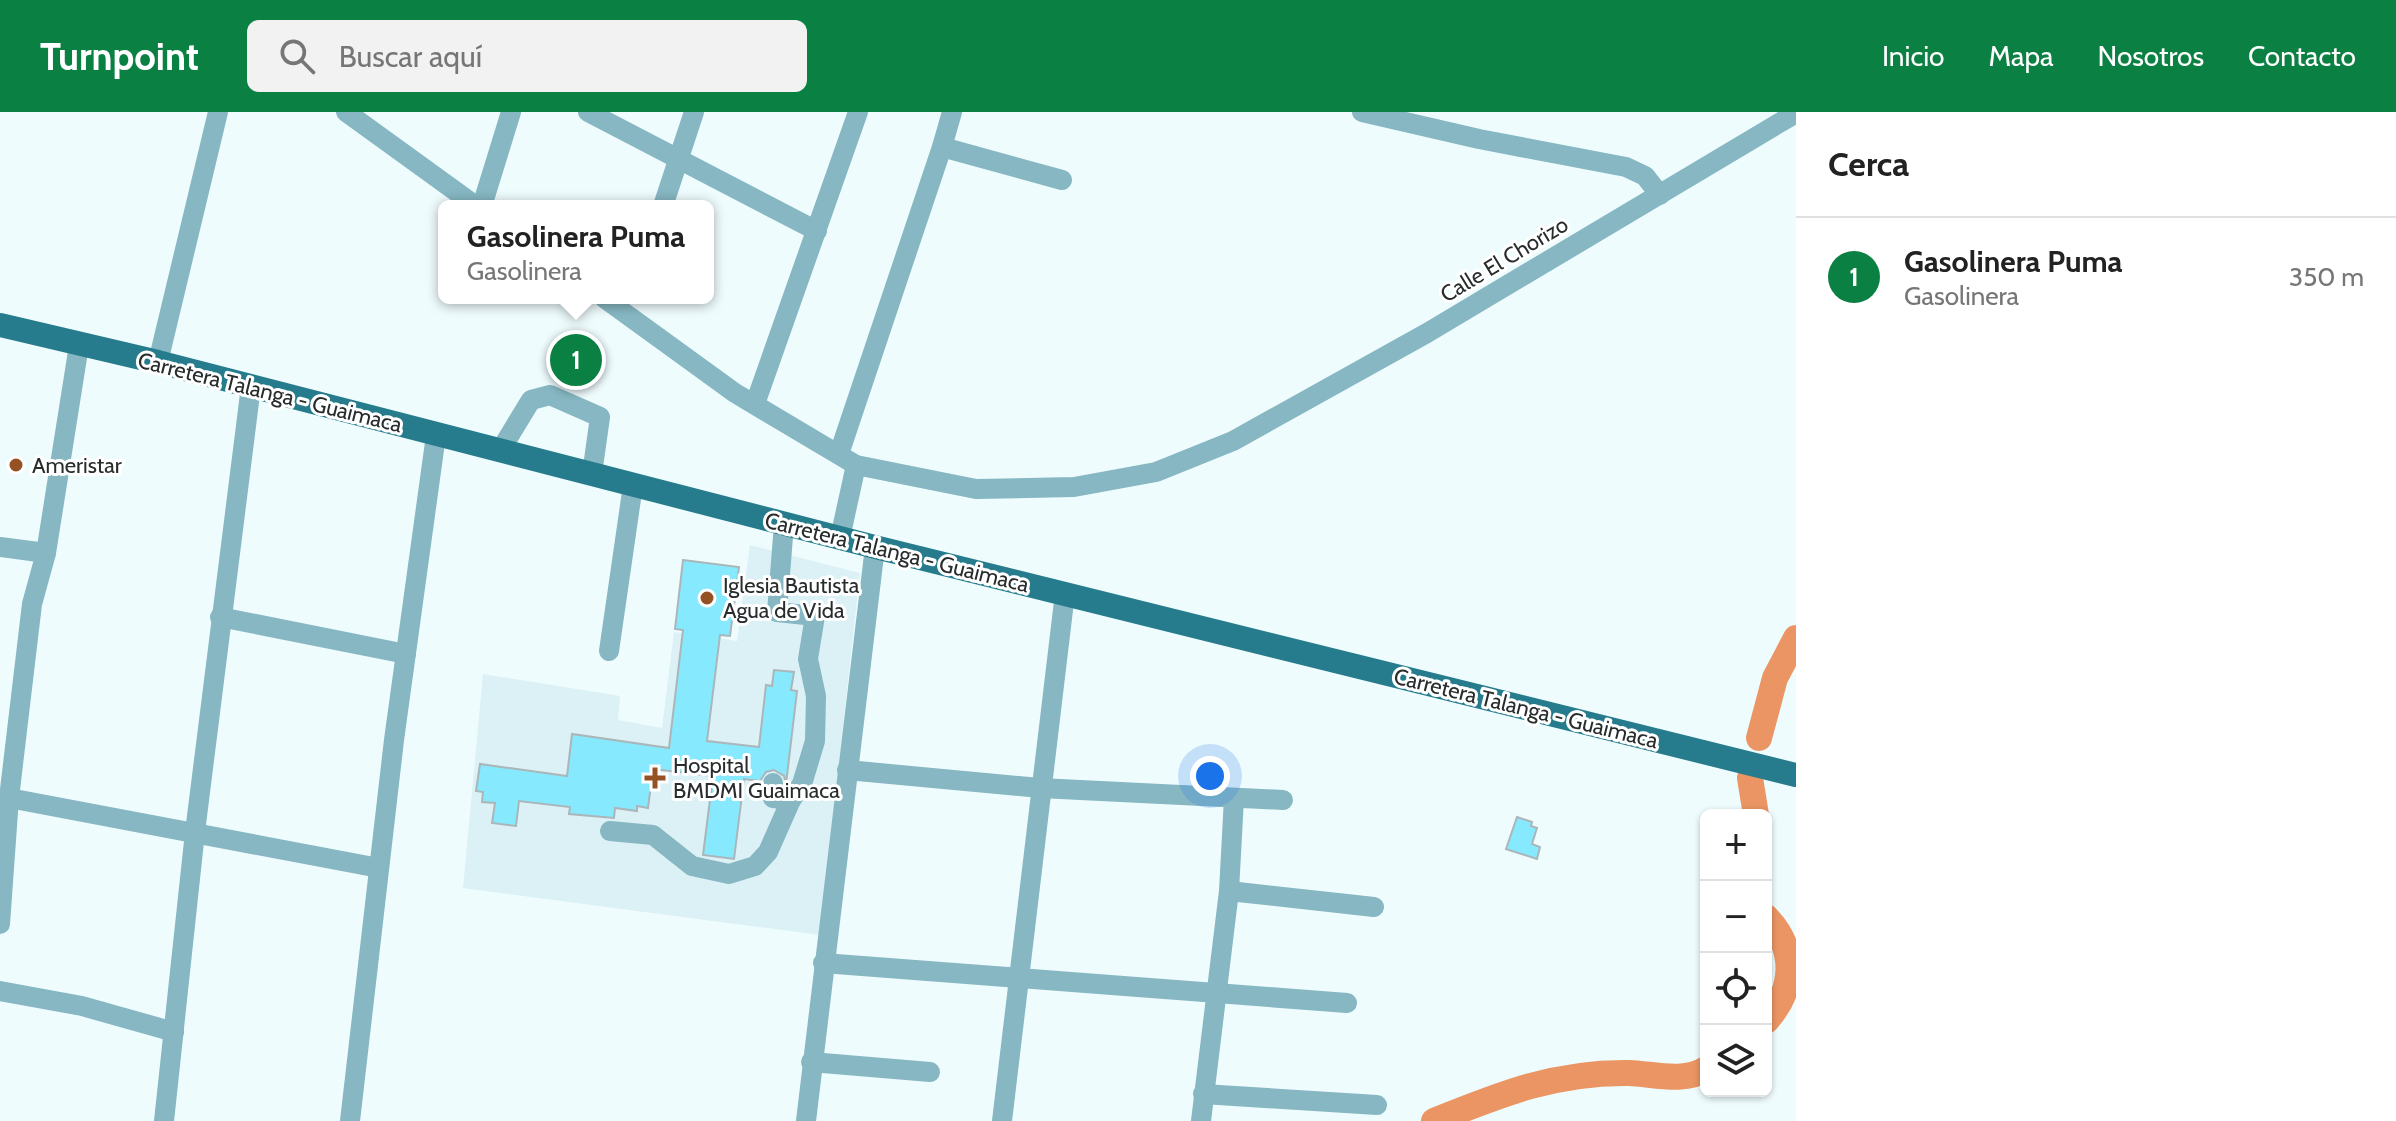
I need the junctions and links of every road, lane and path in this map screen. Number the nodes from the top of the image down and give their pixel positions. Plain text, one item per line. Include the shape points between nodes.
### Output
1 (218, 112) edge
2 (346, 112) edge
3 (511, 112) edge
4 (588, 112) edge
5 (694, 112) edge
6 (858, 112) edge
7 (952, 112) edge
8 (1362, 112) edge
9 (1796, 113) edge
10 (1774, 119) edge
11 (942, 147) junction
12 (678, 161) junction
13 (1062, 180) dead end
14 (1660, 195) junction
15 (471, 200) edge
16 (481, 200) edge
17 (665, 200) edge
18 (817, 231) junction
19 (629, 306) edge
20 (0, 325) edge
21 (79, 345) junction
22 (158, 362) junction
23 (251, 386) junction
24 (755, 404) junction
25 (436, 435) junction
26 (500, 451) junction
27 (847, 460) junction
28 (592, 474) junction
29 (633, 485) junction
30 (784, 524) junction
31 (840, 538) junction
32 (0, 547) edge
33 (875, 547) junction
34 (46, 553) junction
35 (1065, 593) junction
36 (220, 617) junction
37 (609, 651) dead end
38 (406, 654) junction
39 (9, 737) edge
40 (847, 770) junction
41 (1796, 775) edge
42 (773, 783) dead end
43 (1040, 788) junction
44 (9, 798) junction
45 (1234, 798) junction
46 (791, 800) junction
47 (1283, 800) dead end
48 (610, 831) dead end
49 (195, 832) junction
50 (379, 868) junction
51 (1229, 891) junction
52 (1374, 907) dead end
53 (0, 924) edge
54 (823, 963) junction
55 (1019, 977) junction
56 (0, 991) edge
57 (1216, 993) junction
58 (1347, 1003) dead end
59 (174, 1032) junction
60 (811, 1062) junction
61 (930, 1072) dead end
62 (1203, 1094) junction
63 (1377, 1105) dead end
64 (164, 1121) edge
65 (350, 1121) edge
66 (806, 1121) edge
67 (1002, 1121) edge
68 (1201, 1121) edge

1 - 22 street
2 - 15 street
3 - 16 street
4 - 12 street
5 - 12 street
6 - 18 street
7 - 11 street
8 - 14 street via 1626,167 1645,176
9 - 10 street, Calle El Chorizo
10 - 14 street, Calle El Chorizo
11 - 13 street
11 - 27 street
12 - 17 street
12 - 18 street
14 - 27 street, Calle El Chorizo via 1233,441 1156,472 1074,487 976,489
18 - 24 street
19 - 24 street, Calle El Chorizo
20 - 21 main road, Carretera Talanga - Guaimaca
21 - 22 main road, Carretera Talanga - Guaimaca
21 - 34 street
22 - 23 main road, Carretera Talanga - Guaimaca
23 - 25 main road, Carretera Talanga - Guaimaca
23 - 36 street
24 - 27 street, Calle El Chorizo
25 - 26 main road, Carretera Talanga - Guaimaca
25 - 38 street
26 - 28 main road, Carretera Talanga - Guaimaca
26 - 28 street via 531,400 550,395 600,417
27 - 31 street
28 - 29 main road, Carretera Talanga - Guaimaca
29 - 30 main road, Carretera Talanga - Guaimaca
29 - 37 street
30 - 31 main road, Carretera Talanga - Guaimaca
30 - 46 street via 777,612 815,616 808,659 816,696 815,741 802,784
31 - 33 main road, Carretera Talanga - Guaimaca
32 - 34 street
33 - 35 main road, Carretera Talanga - Guaimaca
33 - 40 street
34 - 39 street
35 - 41 main road, Carretera Talanga - Guaimaca
35 - 43 street
36 - 38 street
36 - 49 street
38 - 50 street
39 - 44 street
40 - 43 street
40 - 54 street
42 - 46 street via 773,798
43 - 45 street
43 - 55 street
44 - 49 street
44 - 53 street
45 - 47 street
45 - 51 street
46 - 48 street via 768,852 755,866 729,874 692,866 653,835
49 - 50 street
49 - 59 street
50 - 65 street
51 - 52 street
51 - 57 street
54 - 55 street
54 - 60 street
55 - 57 street
55 - 67 street
56 - 59 street via 82,1006
57 - 58 street
57 - 62 street
59 - 64 street
60 - 61 street
60 - 66 street
62 - 63 street
62 - 68 street

